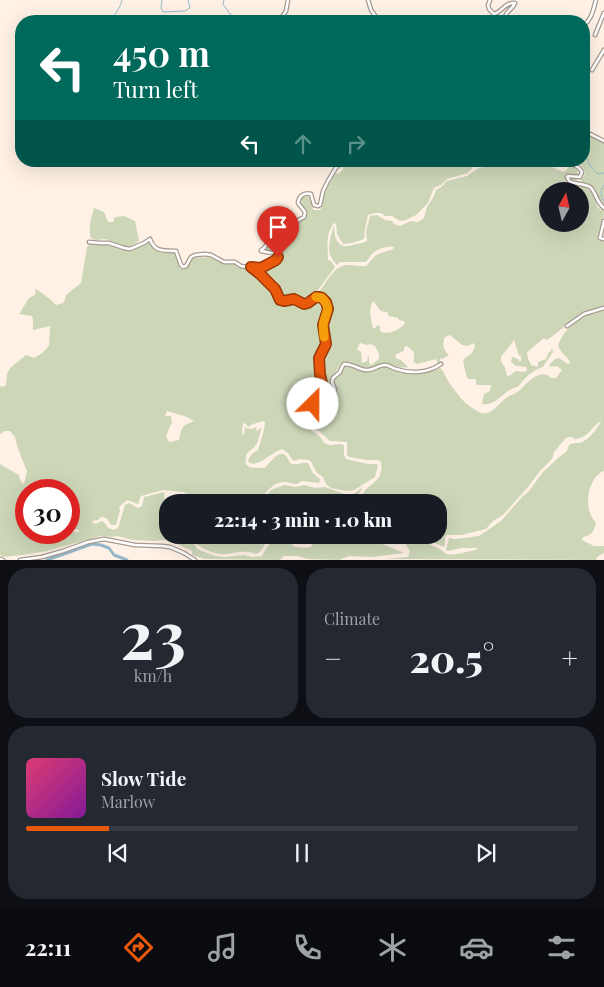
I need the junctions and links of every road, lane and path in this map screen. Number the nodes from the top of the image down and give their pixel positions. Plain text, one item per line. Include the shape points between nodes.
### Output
1 (288, 0) edge
2 (368, 0) edge
3 (490, 0) edge
4 (596, 0) edge
5 (604, 13) edge
6 (283, 15) edge
7 (375, 15) edge
8 (506, 15) edge
9 (590, 17) edge
10 (594, 35) dead end
11 (604, 50) edge
12 (592, 70) dead end
13 (590, 134) edge
14 (604, 141) edge
15 (336, 167) edge
16 (577, 167) edge
17 (604, 208) edge
18 (604, 221) edge
19 (604, 239) edge
20 (89, 242) dead end
21 (251, 267) junction
22 (604, 308) edge
23 (567, 326) dead end
24 (441, 364) dead end
25 (20, 560) edge
26 (195, 560) edge

1 - 6 street
2 - 7 street
3 - 8 street via 488,9 494,14 515,3
4 - 9 street
5 - 10 street
11 - 12 street
13 - 14 street
15 - 21 street via 323,191 320,205 314,205 311,194 300,197 298,203 305,212 304,217 290,229 277,231 261,250 277,254 277,259 261,268
16 - 17 street via 582,172 580,177 568,176 568,181 589,186
18 - 19 street via 600,237
20 - 21 street via 130,248 150,239 156,248 176,251 183,267 191,257 205,254 224,262
21 - 24 street via 275,289 280,300 294,299 304,304 319,297 326,302 328,309 323,325 326,344 319,358 322,384 313,404 335,392 333,378 344,364 367,370 388,365 418,372
22 - 23 street via 584,314
25 - 26 street via 104,539 170,547

